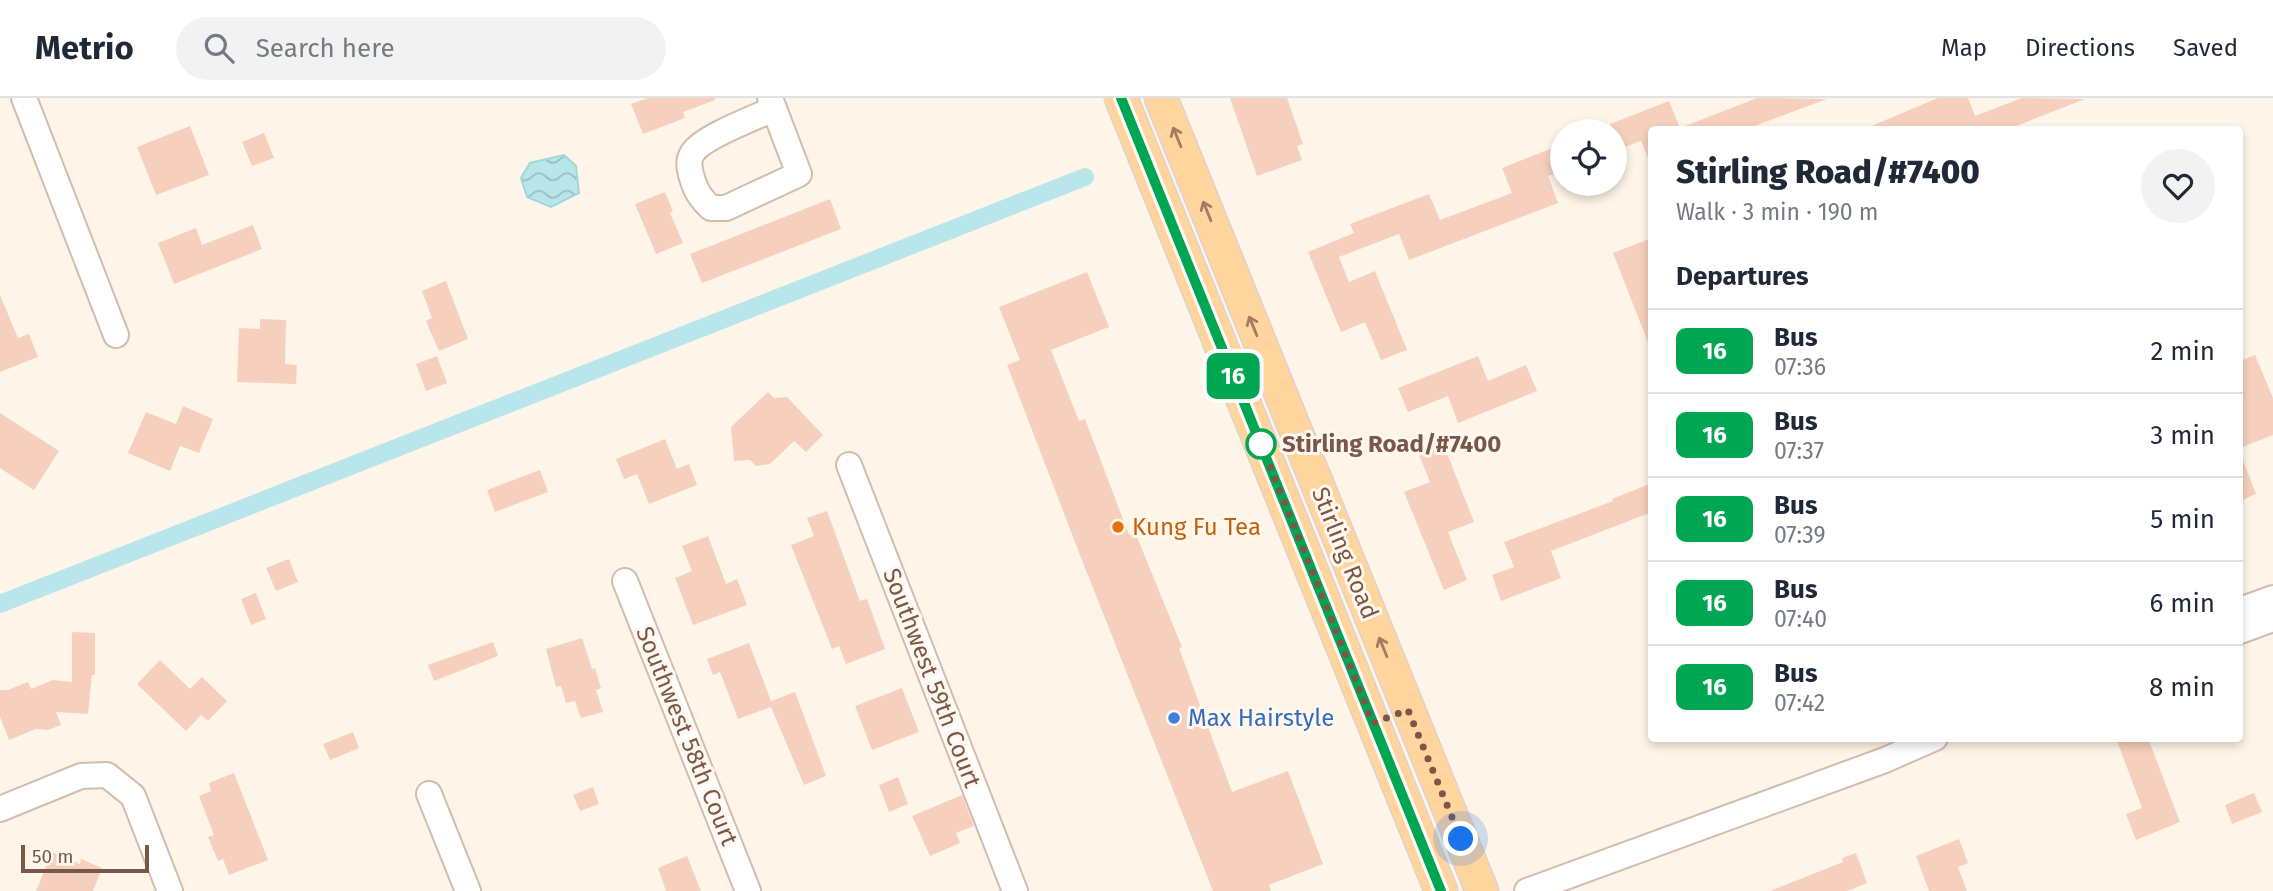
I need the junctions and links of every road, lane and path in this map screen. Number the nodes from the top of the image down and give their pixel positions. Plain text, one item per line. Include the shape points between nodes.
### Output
1 (24, 98) edge
2 (1121, 98) edge
3 (1161, 98) edge
4 (772, 103) edge
5 (116, 335) dead end
6 (849, 465) dead end
7 (625, 581) dead end
8 (2273, 598) edge
9 (2243, 609) edge
10 (2273, 619) edge
11 (2243, 630) edge
12 (1408, 710) junction
13 (1373, 723) junction
14 (1926, 742) edge
15 (429, 794) dead end
16 (0, 809) edge
17 (170, 891) edge
18 (468, 891) edge
19 (748, 891) edge
20 (1015, 891) edge
21 (1441, 891) edge
22 (1482, 891) edge
23 (1527, 891) edge

1 - 5 street
2 - 13 main road, Stirling Road
12 -> 3 main road, Stirling Road
4 - 4 street via 700,143 690,155 695,188 711,208 726,208 799,174
6 - 20 street, Southwest 59th Court
7 - 19 street, Southwest 58th Court
8 - 9 street
10 - 11 street
12 - 13 main road
12 - 22 main road, Stirling Road
13 - 21 main road, Stirling Road
14 - 23 street
15 - 18 street
16 - 17 street via 81,776 107,775 133,796

